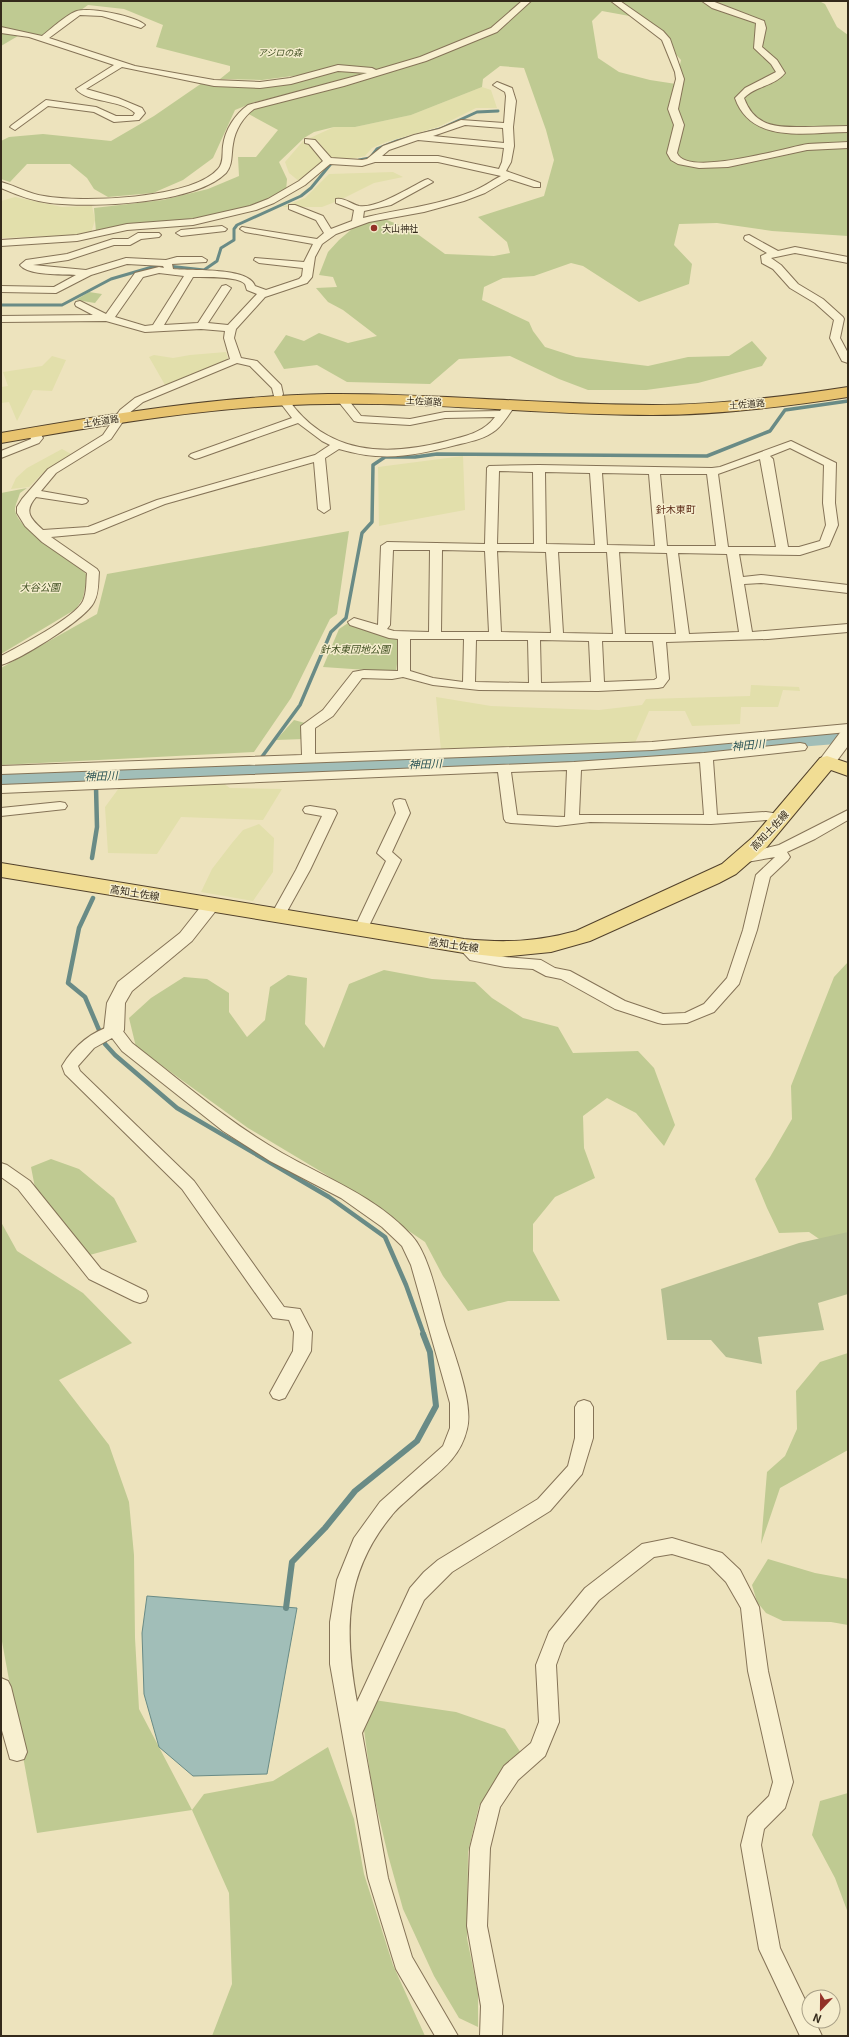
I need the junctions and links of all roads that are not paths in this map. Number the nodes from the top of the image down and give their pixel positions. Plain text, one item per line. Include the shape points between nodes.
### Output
1 (526, 1) edge
2 (615, 1) edge
3 (706, 1) edge
4 (141, 25) dead end
5 (1, 30) edge
6 (43, 39) junction
7 (122, 64) junction
8 (379, 72) junction
9 (497, 85) dead end
10 (508, 126) junction
11 (15, 127) dead end
12 (848, 129) edge
13 (418, 137) junction
14 (308, 141) dead end
15 (848, 145) edge
16 (509, 146) junction
17 (374, 159) junction
18 (328, 161) junction
19 (505, 174) junction
20 (428, 182) dead end
21 (537, 184) dead end
22 (1, 185) edge
23 (339, 201) dead end
24 (292, 207) dead end
25 (359, 208) junction
26 (357, 222) junction
27 (222, 229) dead end
28 (245, 230) dead end
29 (330, 233) junction
30 (748, 238) dead end
31 (318, 242) junction
32 (1, 243) edge
33 (775, 253) junction
34 (202, 260) dead end
35 (259, 260) dead end
36 (848, 260) edge
37 (307, 265) junction
38 (167, 266) junction
39 (87, 273) junction
40 (190, 274) junction
41 (226, 288) dead end
42 (1, 289) edge
43 (264, 292) junction
44 (80, 304) dead end
45 (106, 318) junction
46 (1, 319) edge
47 (201, 326) junction
48 (156, 328) junction
49 (231, 328) junction
50 (236, 360) junction
51 (848, 360) edge
52 (848, 380) edge
53 (848, 392) edge
54 (281, 397) junction
55 (342, 399) junction
56 (506, 410) junction
57 (124, 412) junction
58 (299, 419) junction
59 (1, 430) edge
60 (34, 432) junction
61 (1, 438) edge
62 (337, 446) junction
63 (1, 455) edge
64 (195, 456) dead end
65 (319, 456) junction
66 (763, 456) junction
67 (539, 468) junction
68 (596, 470) junction
69 (654, 470) junction
70 (712, 472) junction
71 (33, 493) junction
72 (82, 501) dead end
73 (324, 509) dead end
74 (40, 534) junction
75 (436, 546) junction
76 (491, 547) junction
77 (546, 548) junction
78 (607, 548) junction
79 (667, 549) junction
80 (727, 549) junction
81 (782, 550) junction
82 (738, 581) junction
83 (848, 588) edge
84 (354, 622) dead end
85 (848, 628) edge
86 (380, 631) junction
87 (404, 636) junction
88 (435, 636) junction
89 (470, 636) junction
90 (495, 636) junction
91 (746, 636) junction
92 (534, 637) junction
93 (557, 637) junction
94 (595, 637) junction
95 (619, 637) junction
96 (659, 638) junction
97 (683, 638) junction
98 (1, 661) edge
99 (404, 673) junction
100 (468, 685) junction
101 (535, 687) junction
102 (598, 687) junction
103 (848, 728) edge
104 (844, 740) edge
105 (800, 747) dead end
106 (704, 757) junction
107 (309, 759) junction
108 (827, 762) junction
109 (574, 766) junction
110 (504, 768) junction
111 (1, 770) edge
112 (848, 770) edge
113 (1, 789) edge
114 (400, 803) dead end
115 (60, 806) dead end
116 (310, 810) dead end
117 (1, 812) edge
118 (848, 814) edge
119 (781, 818) junction
120 (572, 819) junction
121 (711, 820) junction
122 (777, 851) junction
123 (741, 858) junction
124 (1, 870) edge
125 (212, 904) junction
126 (278, 915) junction
127 (361, 929) junction
128 (464, 946) junction
129 (114, 1030) junction
130 (1, 1169) edge
131 (140, 1296) dead end
132 (279, 1393) dead end
133 (584, 1407) dead end
134 (1, 1688) edge
135 (352, 1732) junction
136 (17, 1752) dead end
137 (447, 2036) edge
138 (491, 2036) edge
139 (811, 2036) edge

1 - 8 street via 494,30 423,59
2 - 15 street via 660,32 679,72 680,79 673,109 679,125 672,153 674,158 699,165 728,164 807,147
3 - 12 street via 760,21 762,26 757,41 758,48 776,62 781,73 744,92 739,98 747,114 766,128 776,130
4 - 6 street via 84,12
5 - 6 street
6 - 7 street
7 - 8 street via 214,83 260,85 291,81 338,68
7 - 11 street via 80,89 85,93 115,100 139,110 140,114 136,118 114,119 96,110 46,103
8 - 22 street via 328,88 247,108 240,114 228,143 223,171 200,186 152,196 83,202 48,200 22,194
9 - 10 street via 509,90 512,101
10 - 13 street via 464,122
10 - 16 street
13 - 16 street
13 - 17 street via 386,148
14 - 18 street via 312,142
16 - 19 street
17 - 18 street via 362,163
17 - 19 street via 438,159
18 - 32 street via 285,194 240,211 193,222 127,227 77,238
19 - 21 street
19 - 26 street via 482,191 436,205
20 - 25 street via 388,204
23 - 25 street
24 - 29 street via 320,218
25 - 26 street
26 - 29 street
27 - 39 street via 138,236 130,242 113,242 74,255 25,265 34,269
28 - 31 street
29 - 31 street
30 - 33 street
31 - 37 street
33 - 36 street via 800,250
33 - 51 street via 766,256 766,261 776,267 794,286 819,301 839,319 836,338
34 - 38 street via 177,260
35 - 37 street
37 - 43 street via 307,276 302,281
38 - 39 street via 126,261
38 - 40 street
38 - 45 street via 139,275 112,314
39 - 42 street via 56,290
40 - 43 street via 236,276 249,282 251,288
40 - 48 street
41 - 47 street
43 - 49 street
44 - 45 street
45 - 46 street
45 - 48 street via 145,329
47 - 48 street
47 - 49 street
49 - 50 street via 229,338
50 - 54 street via 253,363 277,386
50 - 57 street via 145,398
52 - 54 highway, 土佐道路 via 741,393 659,398 409,393
53 - 56 highway, 土佐道路 via 753,404 655,410
54 - 55 highway, 土佐道路
54 - 57 highway, 土佐道路 via 223,405
54 - 58 street
55 - 56 highway, 土佐道路 via 415,400
55 - 56 street via 358,419 410,422 445,415
56 - 62 street via 491,428 471,438 424,451 378,454
57 - 59 highway, 土佐道路
57 - 60 highway, 土佐道路
57 - 71 street via 111,433 52,471
58 - 62 street
58 - 64 street
60 - 61 highway, 土佐道路
60 - 63 street via 37,438 35,441
62 - 65 street
65 - 73 street
65 - 74 street via 161,502 90,530
66 - 70 street
66 - 81 street via 767,459
66 - 81 street via 791,444 830,464 832,525 825,542 800,551
67 - 68 street
67 - 76 street via 493,468
67 - 77 street
68 - 69 street
68 - 78 street
69 - 70 street
69 - 79 street
70 - 80 street
71 - 72 street
71 - 74 street via 23,507 23,513
74 - 98 street via 53,546 85,564 93,572 89,602 80,612 33,644
75 - 76 street
75 - 86 street via 387,546 384,625
75 - 88 street
76 - 77 street
76 - 90 street
77 - 78 street
77 - 93 street
78 - 79 street
78 - 95 street
79 - 80 street
79 - 97 street
80 - 81 street
80 - 82 street
82 - 83 street via 761,579
82 - 91 street
84 - 86 street
85 - 91 street
86 - 87 street
87 - 88 street
87 - 99 street
88 - 89 street
89 - 90 street
89 - 100 street
90 - 92 street
91 - 97 street
92 - 93 street
92 - 101 street
93 - 94 street
94 - 95 street
94 - 102 street
95 - 96 street
96 - 97 street
96 - 102 street via 663,679 658,684
99 - 100 street via 418,679
99 - 107 street via 393,676 358,675 328,713 308,726
100 - 101 street
101 - 102 street
103 - 107 street via 652,746
104 - 108 street
105 - 106 street
106 - 109 street
106 - 121 street via 707,762
107 - 111 street
108 - 112 main road
108 - 119 main road, 高知土佐線
109 - 110 street
109 - 120 street
110 - 113 street via 23,786
110 - 120 street via 511,819 557,822
114 - 127 street via 403,813 384,853 394,860
115 - 117 street
116 - 126 street via 330,813
118 - 122 street via 822,831
119 - 121 street via 766,816
119 - 123 main road, 高知土佐線 via 760,842
120 - 121 street via 633,817
122 - 123 street
122 - 128 street via 783,857 763,875 750,930 734,980 709,1008 687,1018 663,1019 620,1005 565,975 551,972 536,964 505,962 476,956
123 - 128 main road, 高知土佐線 via 729,869 712,878 583,936 530,949 500,950
124 - 125 main road, 高知土佐線
125 - 126 main road, 高知土佐線
125 - 129 street via 186,937 125,987 116,1003
126 - 127 main road, 高知土佐線
127 - 128 main road, 高知土佐線
129 - 132 street via 94,1039 78,1053 70,1066 73,1074 188,1185 279,1313 294,1314 303,1332 302,1351
129 - 135 street via 127,1047 229,1127 276,1157 348,1194 388,1223 408,1242 419,1265 459,1403 459,1428 450,1451 386,1508 361,1544 346,1580 339,1622 340,1664
130 - 131 street via 24,1185 95,1274
133 - 135 street via 584,1438 576,1470 544,1505 445,1566 417,1594
134 - 136 street
135 - 137 street via 378,1878 403,1962
138 - 139 street via 492,2006 477,1926 480,1848 491,1804 511,1773 538,1749 549,1722 546,1665 556,1638 592,1594 649,1550 672,1546 715,1559 733,1576 750,1607 758,1671 783,1782 778,1801 755,1824 751,1845 770,1949

